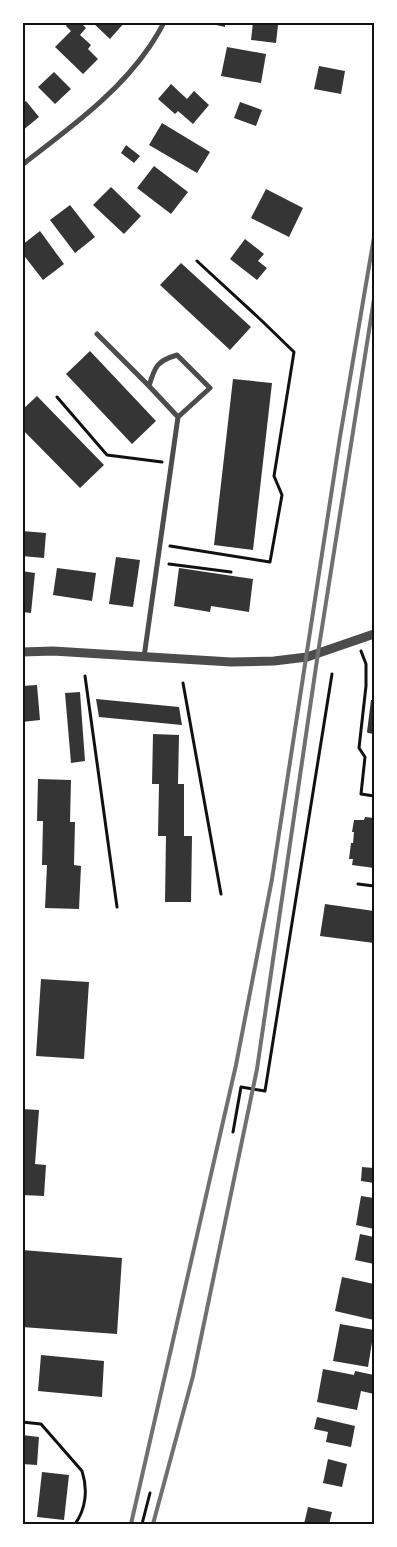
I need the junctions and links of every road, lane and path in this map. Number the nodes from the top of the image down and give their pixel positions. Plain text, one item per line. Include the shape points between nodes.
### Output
1 (164, 22) edge
2 (22, 165) edge
3 (197, 261) dead end
4 (97, 334) dead end
5 (149, 386) junction
6 (57, 397) dead end
7 (178, 417) junction
8 (172, 463) junction
9 (160, 544) junction
10 (158, 563) junction
11 (231, 572) dead end
12 (374, 634) edge
13 (357, 640) junction
14 (22, 652) edge
15 (144, 657) junction
16 (332, 674) dead end
17 (85, 676) dead end
18 (183, 684) dead end
19 (374, 796) edge
20 (358, 884) dead end
21 (374, 886) edge
22 (221, 894) dead end
23 (117, 907) dead end
24 (233, 1132) dead end
25 (22, 1422) edge
26 (150, 1493) dead end
27 (75, 1524) edge
28 (142, 1524) edge

1 - 2 street via 142,58 114,88 92,110
3 - 9 path via 294,352 274,476 282,495 270,562
4 - 5 street
5 - 7 street
5 - 7 street via 154,370 163,360 177,355 210,388
6 - 8 path via 107,454
7 - 8 street
8 - 9 street
9 - 10 street
10 - 11 path
10 - 15 street
12 - 13 street
13 - 15 street via 307,657 274,661
13 - 19 path via 366,664 359,748 364,757 361,794
14 - 15 street
16 - 24 path via 265,1091 241,1087
17 - 23 path
18 - 22 path
20 - 21 path
25 - 27 path via 41,1424 82,1471 85,1481 83,1512
26 - 28 path

